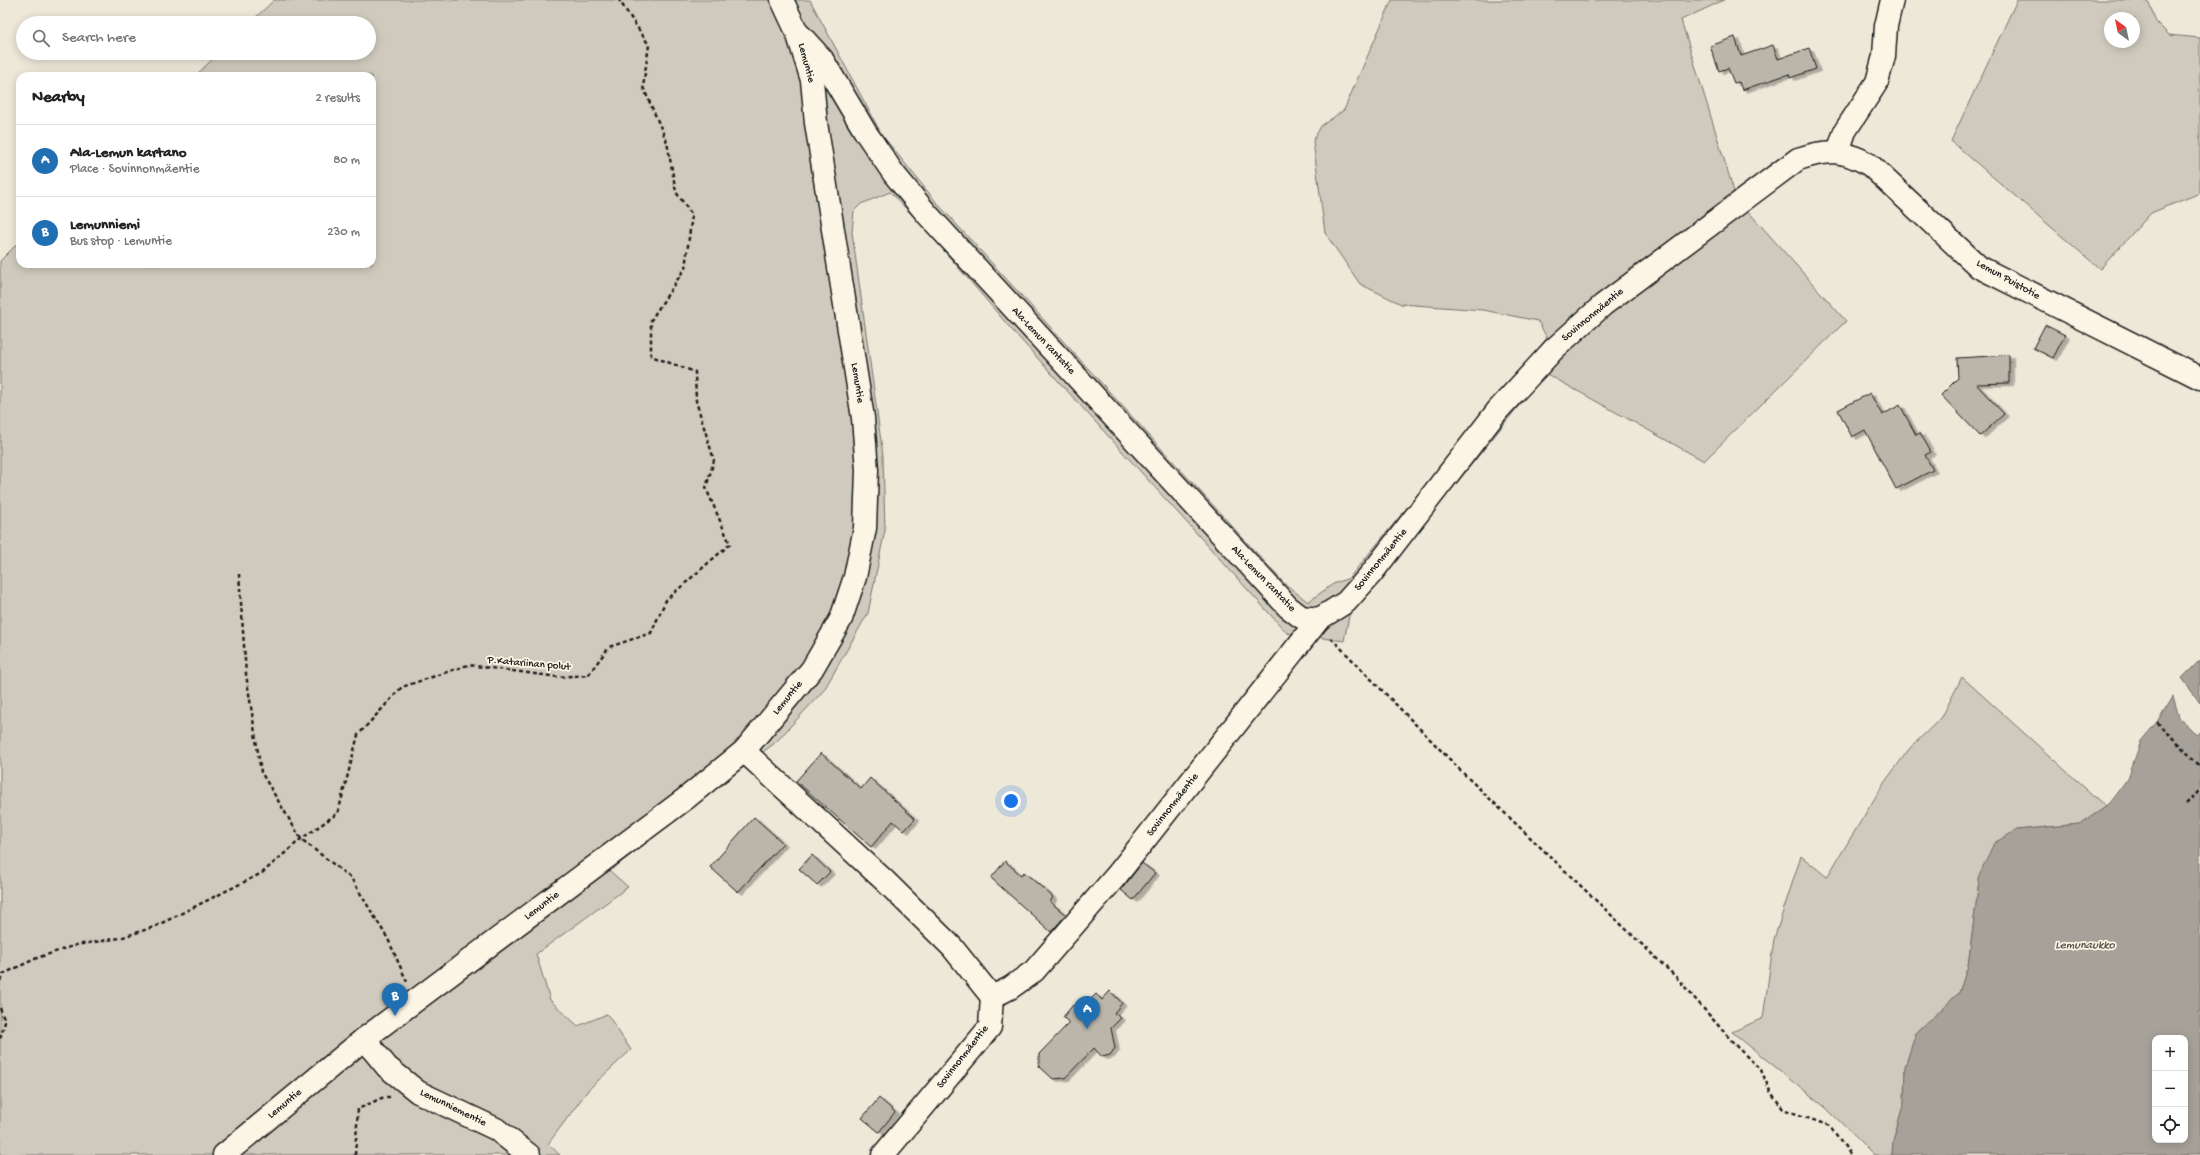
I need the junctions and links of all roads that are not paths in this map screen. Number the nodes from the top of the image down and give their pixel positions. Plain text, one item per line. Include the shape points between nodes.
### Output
1 (782, 0) edge
2 (1892, 0) edge
3 (797, 32) junction
4 (1838, 152) junction
5 (2200, 378) edge
6 (1319, 619) junction
7 (744, 752) junction
8 (992, 997) junction
9 (364, 1039) junction
10 (224, 1155) edge
11 (529, 1155) edge
12 (883, 1155) edge

1 - 3 street, Lemuntie
2 - 4 street via 1886,26 1884,56 1877,82 1845,131
3 - 6 street, Ala-Lemun rantatie via 822,59 878,151 927,214 1288,607 1301,617
3 - 7 street, Lemuntie via 812,80 816,123 863,418 867,470 865,528 855,577 841,619 812,669
4 - 5 street, Lemun Puistotie via 1854,155 1870,165 1979,267
4 - 6 street, Sovinnonmäentie via 1820,152 1798,159 1609,300 1554,349 1498,410 1366,580 1346,602
6 - 8 street, Sovinnonmäentie via 1117,875 1034,971
7 - 8 street via 885,881 952,947
7 - 9 street, Lemuntie
8 - 12 street, Sovinnonmäentie via 990,1027
9 - 10 street, Lemuntie
9 - 11 street, Lemunniementie via 387,1067 418,1092 496,1129

